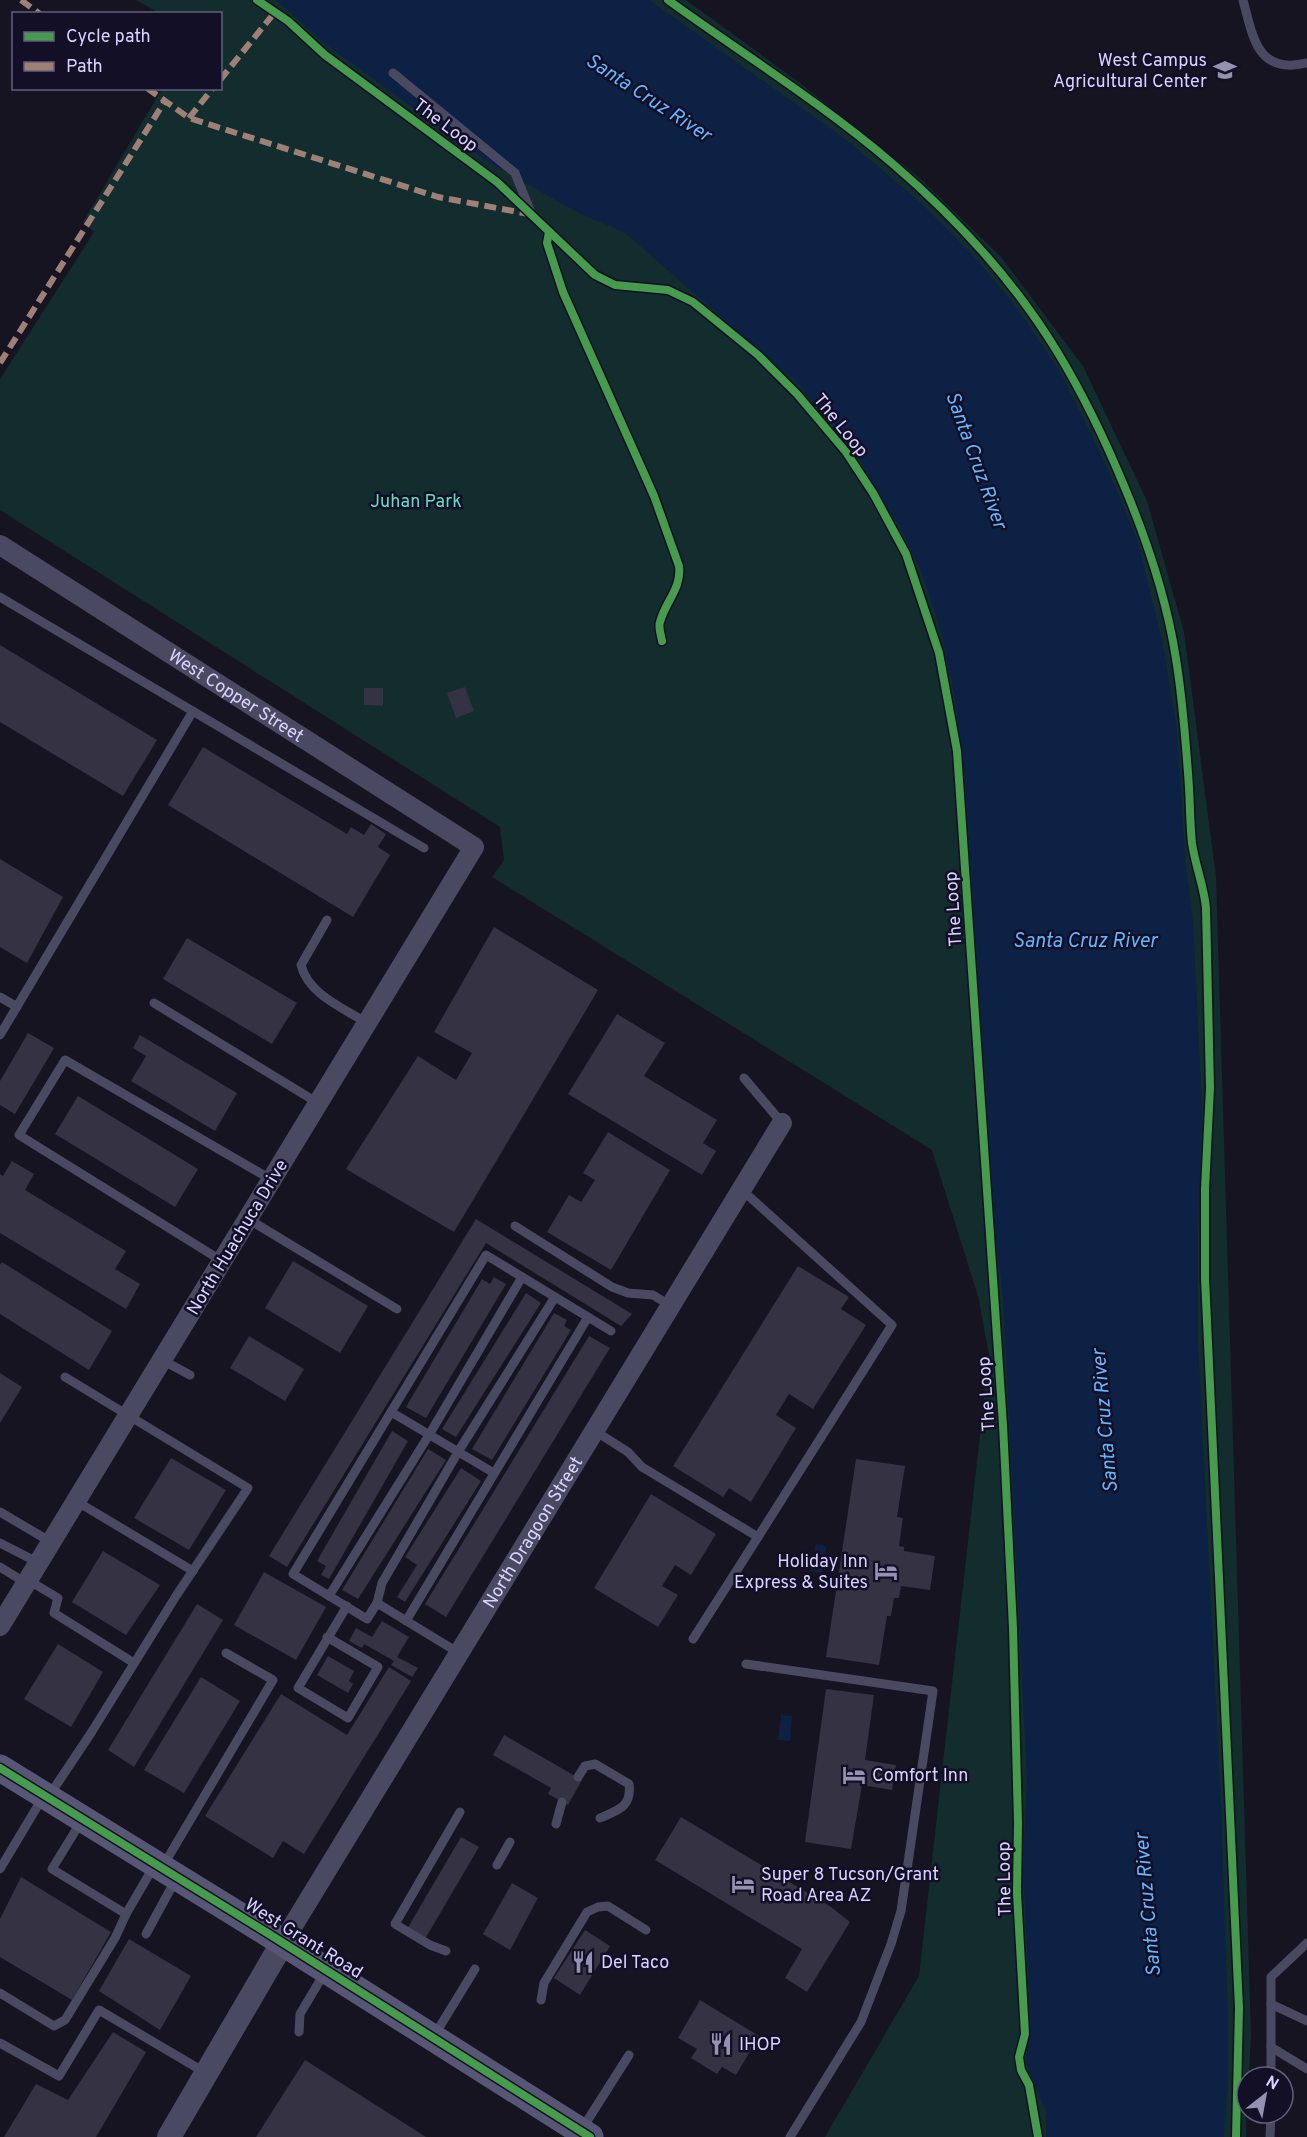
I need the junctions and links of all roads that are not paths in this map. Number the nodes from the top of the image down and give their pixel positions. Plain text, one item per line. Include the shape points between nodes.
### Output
1 (1243, 0) edge
2 (1307, 63) edge
3 (393, 73) dead end
4 (532, 215) dead end
5 (0, 544) edge
6 (0, 597) edge
7 (193, 711) junction
8 (474, 847) joint
9 (424, 848) dead end
10 (327, 920) dead end
11 (0, 997) edge
12 (154, 1003) dead end
13 (17, 1007) junction
14 (367, 1023) junction
15 (0, 1035) edge
16 (744, 1078) dead end
17 (318, 1103) junction
18 (782, 1123) joint
19 (272, 1180) junction
20 (742, 1190) junction
21 (248, 1219) junction
22 (515, 1226) dead end
23 (222, 1261) junction
24 (522, 1277) junction
25 (555, 1297) junction
26 (671, 1306) junction
27 (397, 1309) dead end
28 (588, 1317) junction
29 (611, 1331) dead end
30 (162, 1360) junction
31 (190, 1376) dead end
32 (65, 1377) dead end
33 (391, 1412) junction
34 (128, 1416) junction
35 (595, 1431) junction
36 (429, 1435) junction
37 (458, 1452) junction
38 (494, 1473) junction
39 (76, 1502) junction
40 (0, 1512) edge
41 (758, 1537) junction
42 (51, 1542) junction
43 (0, 1543) edge
44 (39, 1563) junction
45 (0, 1567) edge
46 (192, 1571) junction
47 (27, 1581) junction
48 (329, 1596) junction
49 (376, 1603) junction
50 (347, 1606) junction
51 (406, 1621) junction
52 (0, 1626) edge
53 (327, 1637) junction
54 (693, 1639) dead end
55 (226, 1653) dead end
56 (459, 1653) junction
57 (134, 1663) junction
58 (746, 1664) dead end
59 (0, 1768) edge
60 (578, 1777) dead end
61 (46, 1796) junction
62 (562, 1802) dead end
63 (460, 1812) dead end
64 (600, 1818) dead end
65 (82, 1819) junction
66 (556, 1824) dead end
67 (510, 1842) dead end
68 (497, 1865) dead end
69 (0, 1869) edge
70 (165, 1870) junction
71 (126, 1914) junction
72 (646, 1929) dead end
73 (146, 1934) dead end
74 (283, 1942) junction
75 (1307, 1943) edge
76 (446, 1952) dead end
77 (475, 1969) dead end
78 (326, 1970) junction
79 (0, 1993) edge
80 (541, 2000) dead end
81 (1271, 2004) junction
82 (1307, 2021) edge
83 (299, 2032) dead end
84 (433, 2037) junction
85 (0, 2043) edge
86 (1271, 2047) junction
87 (629, 2055) dead end
88 (1271, 2065) edge
89 (1307, 2069) edge
90 (207, 2073) junction
91 (585, 2134) edge
92 (169, 2137) edge
93 (790, 2137) edge

1 - 2 lane via 1255,44 1262,53 1271,61
3 - 4 lane via 514,173
5 - 8 street, West Copper Street
6 - 7 lane
7 - 9 lane
7 - 13 lane
8 - 14 street, North Huachuca Drive
10 - 14 lane via 301,965 304,976 314,990
11 - 13 lane
12 - 17 lane
13 - 15 lane
14 - 17 street, North Huachuca Drive
16 - 18 lane
17 - 19 street, North Huachuca Drive
18 - 20 street, North Dragoon Street
19 - 21 street, North Huachuca Drive
19 - 23 lane via 65,1060 19,1135
20 - 26 street, North Dragoon Street
20 - 41 lane via 892,1325
21 - 23 street, North Huachuca Drive
21 - 27 lane
22 - 26 lane via 612,1287 653,1295
23 - 30 street, North Huachuca Drive
24 - 25 lane
24 - 33 lane via 486,1255
24 - 36 lane
25 - 28 lane
25 - 37 lane
26 - 35 street, North Dragoon Street
28 - 29 lane
28 - 38 lane
30 - 31 lane
30 - 34 street, North Huachuca Drive
32 - 34 lane
33 - 36 lane
33 - 48 lane via 293,1574
34 - 39 street, North Huachuca Drive
34 - 46 lane via 248,1488
35 - 41 lane via 628,1452 642,1467
35 - 56 street, North Dragoon Street
36 - 37 lane
36 - 48 lane
37 - 38 lane
37 - 49 lane via 382,1583
38 - 51 lane
39 - 42 street, North Huachuca Drive
39 - 46 lane
40 - 42 lane
41 - 54 lane
42 - 44 street, North Huachuca Drive
43 - 44 lane
44 - 47 street, North Huachuca Drive
45 - 47 lane
46 - 57 lane
47 - 52 street, North Huachuca Drive
47 - 57 lane via 57,1598 54,1613
48 - 50 lane
49 - 50 lane via 367,1619
49 - 51 lane
50 - 53 lane
51 - 56 lane
53 - 53 lane via 298,1688 348,1718 378,1667
55 - 70 lane via 273,1680
56 - 74 street, North Dragoon Street
57 - 61 lane
58 - 93 lane via 933,1691 901,1911 891,1944 861,2022
59 - 61 main road, West Grant Road
60 - 64 lane via 585,1766 595,1764 629,1784 630,1794 621,1809
61 - 65 main road, West Grant Road
61 - 69 lane
62 - 66 lane
63 - 76 lane via 395,1924
65 - 70 main road, West Grant Road
65 - 71 lane via 52,1869
67 - 68 lane
70 - 71 lane
70 - 73 lane
70 - 74 main road, West Grant Road
71 - 79 lane via 116,1938 65,2020 54,2026
72 - 80 lane via 608,1906 587,1912 544,1983
74 - 78 main road, West Grant Road
74 - 90 street
75 - 81 lane via 1271,1977
77 - 84 lane
78 - 83 lane via 300,2014
78 - 84 main road, West Grant Road
81 - 82 lane
81 - 86 lane
84 - 91 main road, West Grant Road
85 - 90 lane via 59,2076 99,2010
86 - 88 lane
86 - 89 lane
87 - 91 lane
90 - 92 street

